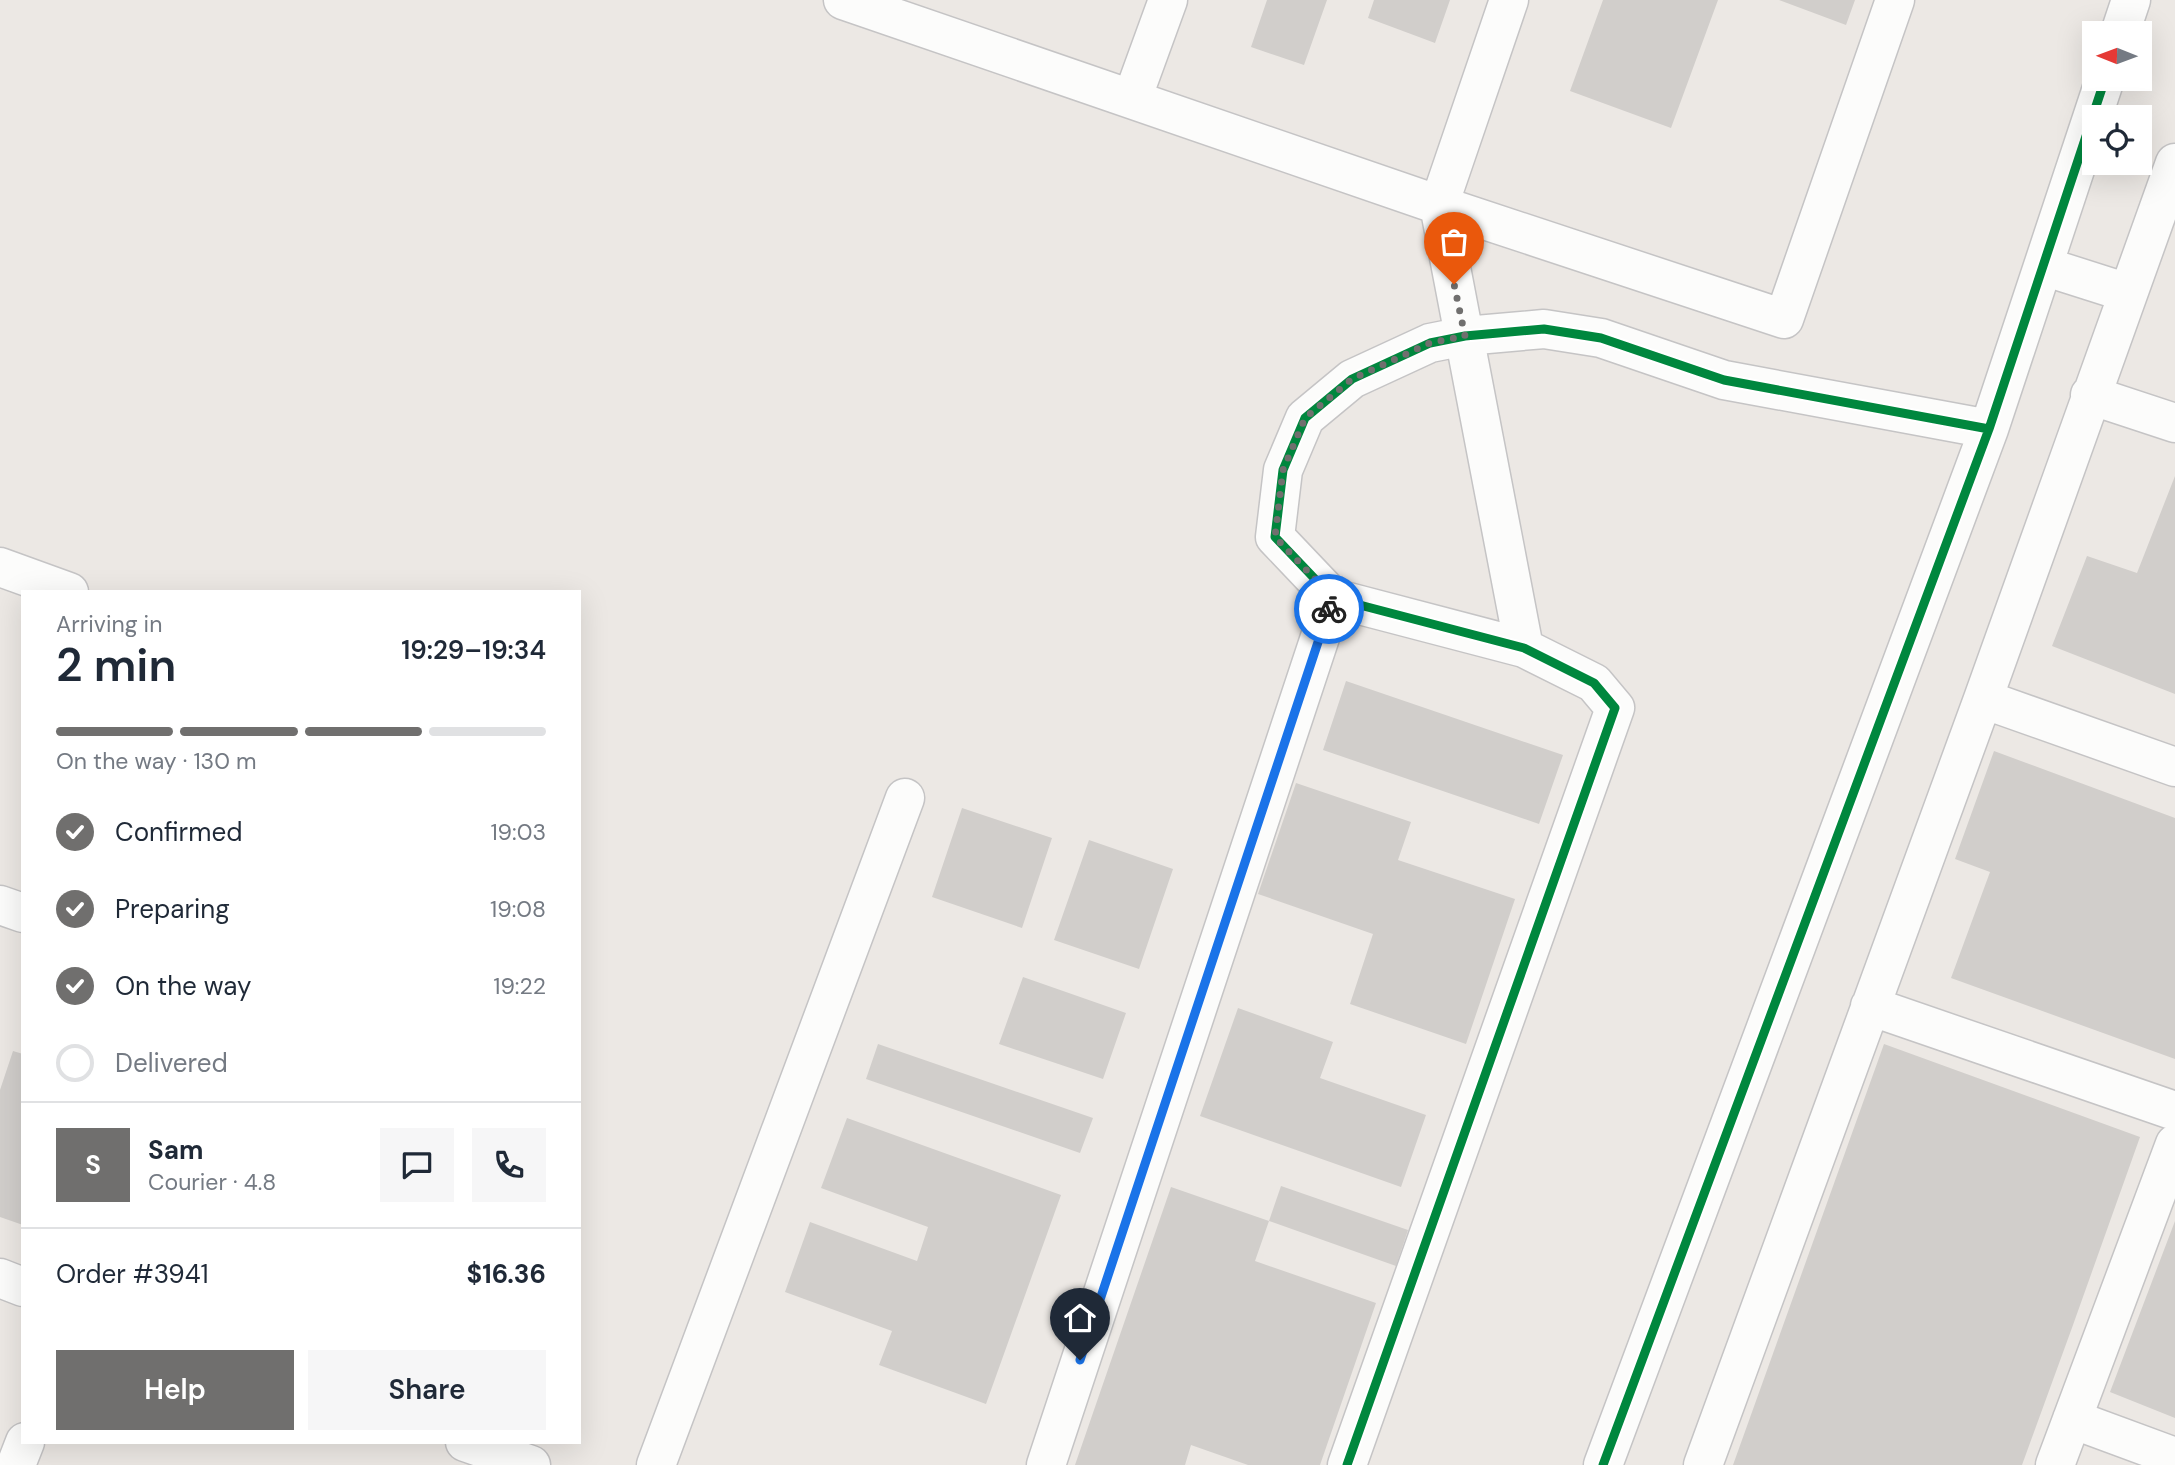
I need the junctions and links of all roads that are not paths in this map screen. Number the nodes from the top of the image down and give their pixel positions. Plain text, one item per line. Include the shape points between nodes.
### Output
1 (843, 0) edge
2 (1168, 0) edge
3 (1509, 0) edge
4 (1895, 0) edge
5 (2131, 0) edge
6 (2124, 21) edge
7 (2101, 91) edge
8 (1132, 99) junction
9 (2175, 163) edge
10 (1439, 205) junction
11 (2043, 266) junction
12 (2128, 293) junction
13 (1465, 336) junction
14 (2090, 396) junction
15 (2175, 424) edge
16 (1989, 429) junction
17 (0, 567) edge
18 (63, 590) edge
19 (1333, 598) junction
20 (1524, 648) junction
21 (1983, 699) junction
22 (2175, 767) edge
23 (905, 798) dead end
24 (0, 905) edge
25 (21, 912) edge
26 (1870, 1006) junction
27 (2175, 1111) edge
28 (2175, 1144) edge
29 (0, 1278) edge
30 (21, 1286) edge
31 (2072, 1419) junction
32 (24, 1444) edge
33 (471, 1444) edge
34 (2175, 1457) edge
35 (16, 1465) edge
36 (531, 1465) edge
37 (656, 1465) edge
38 (1046, 1465) edge
39 (1347, 1465) edge
40 (1603, 1465) edge
41 (1703, 1465) edge
42 (2055, 1465) edge

1 - 8 street
2 - 8 street
3 - 10 street
4 - 10 street via 1784,319
5 - 6 street
7 - 11 street
8 - 10 street
9 - 12 street
10 - 13 street
11 - 12 street
11 - 16 street
12 - 14 street
13 - 16 street via 1544,329 1601,338 1724,380
13 - 19 street via 1430,343 1352,379 1305,418 1283,470 1275,537
13 - 20 street
14 - 15 street
14 - 21 street
16 - 40 street
17 - 18 street
19 - 20 street
19 - 38 street
20 - 39 street via 1594,683 1615,708
21 - 22 street
21 - 26 street
23 - 37 street
24 - 25 street
26 - 27 street
26 - 41 street
28 - 31 street
29 - 30 street
31 - 34 street
31 - 42 street
32 - 35 street
33 - 36 street

